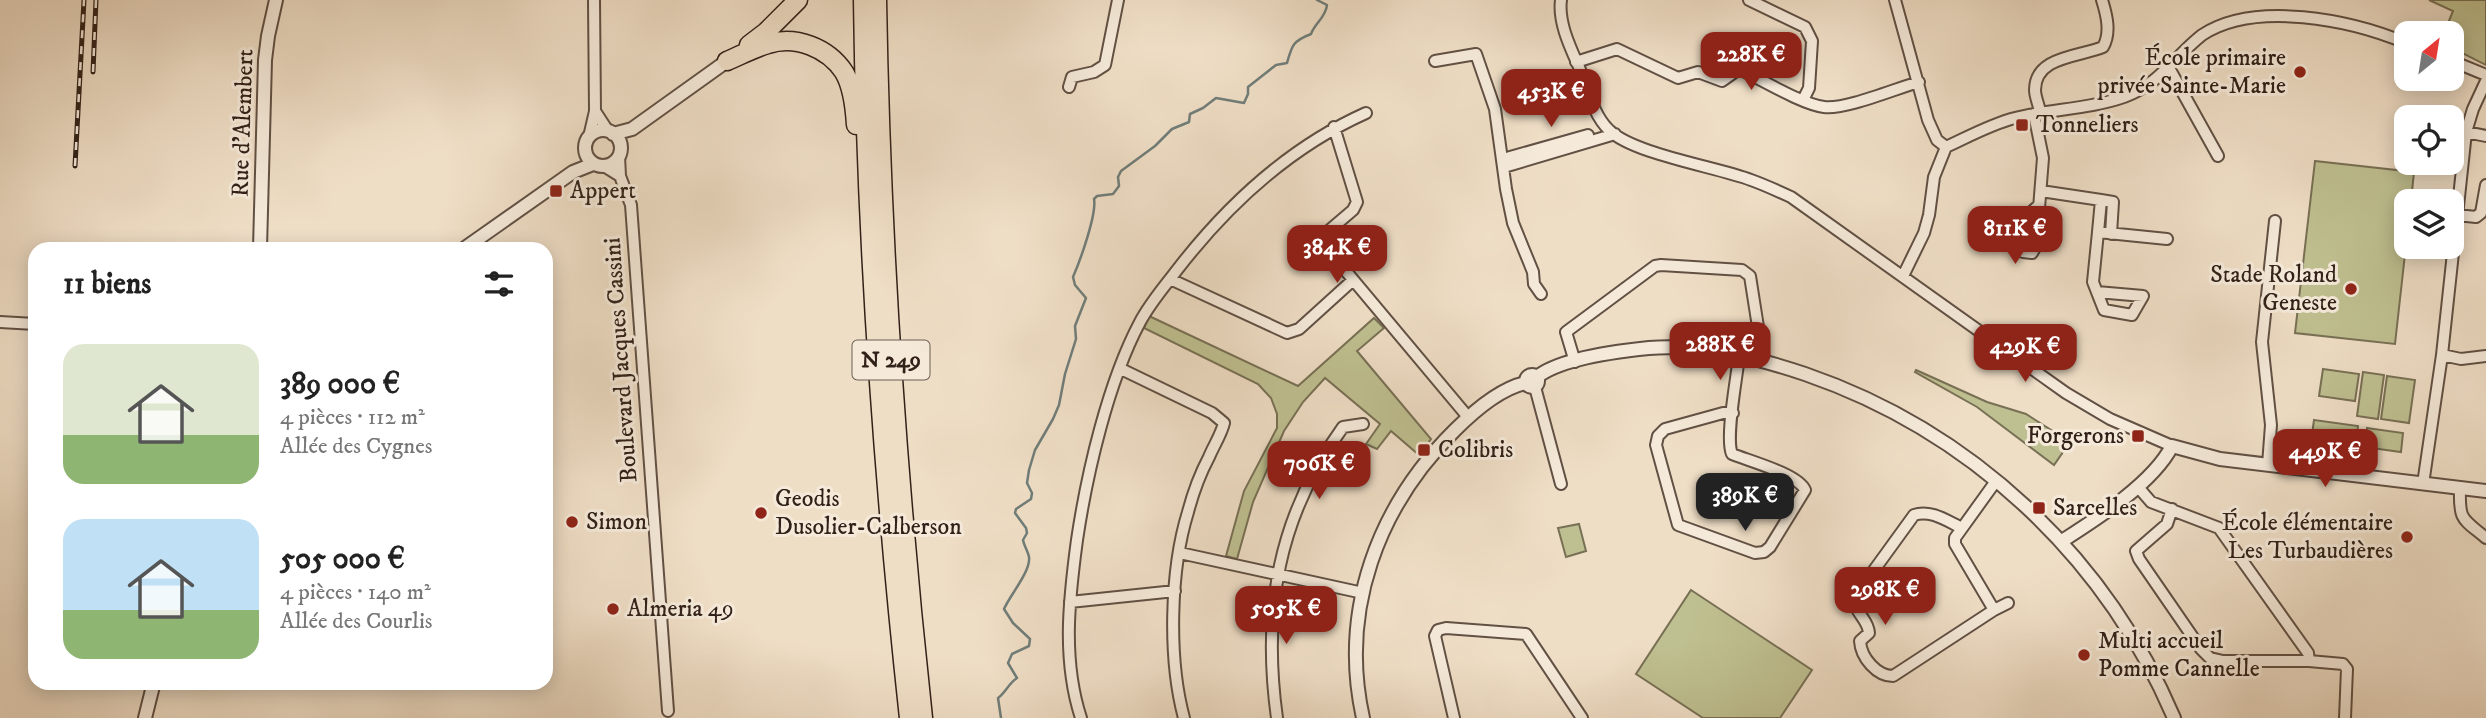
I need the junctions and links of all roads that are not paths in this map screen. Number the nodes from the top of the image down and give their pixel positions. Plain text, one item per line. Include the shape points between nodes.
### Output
1 (276, 0) edge
2 (594, 0) edge
3 (798, 0) edge
4 (863, 0) edge
5 (877, 0) edge
6 (1118, 0) edge
7 (1561, 0) edge
8 (1749, 0) edge
9 (1895, 0) edge
10 (2102, 0) edge
11 (2271, 0) edge
12 (2273, 13) junction
13 (2394, 39) edge
14 (727, 61) junction
15 (1435, 61) dead end
16 (1576, 62) junction
17 (2464, 66) edge
18 (2169, 68) junction
19 (2486, 75) edge
20 (2486, 81) edge
21 (1919, 82) junction
22 (1069, 87) dead end
23 (1803, 100) junction
24 (595, 111) junction
25 (1366, 113) dead end
26 (2037, 113) junction
27 (1334, 127) junction
28 (632, 129) junction
29 (1611, 132) junction
30 (2466, 132) junction
31 (610, 133) junction
32 (2486, 136) edge
33 (587, 143) junction
34 (1946, 146) junction
35 (620, 151) junction
36 (2218, 156) dead end
37 (1504, 163) junction
38 (599, 165) junction
39 (573, 172) junction
40 (620, 176) junction
41 (2486, 185) edge
42 (2460, 189) edge
43 (2040, 191) junction
44 (2101, 200) junction
45 (2038, 206) dead end
46 (868, 209) junction
47 (2464, 216) edge
48 (2276, 221) dead end
49 (2098, 232) junction
50 (2111, 234) junction
51 (1319, 239) junction
52 (2168, 239) dead end
53 (260, 242) edge
54 (474, 242) edge
55 (1303, 253) dead end
56 (2452, 259) edge
57 (1903, 276) junction
58 (1170, 279) junction
59 (1353, 280) junction
60 (2096, 292) dead end
61 (1541, 294) dead end
62 (0, 322) edge
63 (28, 324) edge
64 (2442, 355) junction
65 (1739, 356) junction
66 (2486, 356) edge
67 (1760, 360) junction
68 (1575, 362) junction
69 (1121, 369) junction
70 (1533, 382) junction
71 (1733, 413) junction
72 (1468, 417) junction
73 (1363, 424) dead end
74 (2172, 446) junction
75 (2268, 465) junction
76 (1996, 481) junction
77 (1561, 484) dead end
78 (2423, 484) junction
79 (2138, 487) junction
80 (2460, 488) junction
81 (2486, 491) edge
82 (2172, 509) junction
83 (1962, 528) junction
84 (2486, 538) edge
85 (2062, 541) junction
86 (1180, 553) junction
87 (1278, 575) junction
88 (1175, 591) junction
89 (1363, 593) junction
90 (1070, 602) junction
91 (2008, 603) dead end
92 (1994, 610) junction
93 (2309, 661) junction
94 (152, 690) edge
95 (668, 716) edge
96 (145, 718) edge
97 (909, 718) edge
98 (923, 718) edge
99 (1081, 718) edge
100 (1184, 718) edge
101 (1277, 718) edge
102 (1363, 718) edge
103 (1454, 718) edge
104 (1582, 718) edge
105 (2173, 718) edge
106 (2345, 718) edge

1 - 53 street, Rue d’Alembert via 265,60
2 - 24 street
3 - 14 highway
4 - 46 highway, N 249
5 - 98 highway, N 249 via 890,342
6 - 22 street via 1105,65 1072,77
7 - 16 street via 1561,17
8 - 23 street via 1805,27 1810,34 1809,88
9 - 21 street
10 - 26 street via 2108,29 2103,47 2052,62 2040,72 2035,89
11 - 12 street
12 - 13 street via 2352,24
12 - 18 street via 2242,18 2206,33
14 - 28 street
14 - 46 highway, N 249 via 768,44 796,42 821,50 839,66 851,90 862,197
15 - 37 street via 1476,54 1495,109
16 - 23 street via 1617,49 1678,78 1698,72 1722,81 1739,68
16 - 29 street via 1595,109
17 - 19 street
18 - 26 street via 2148,86 2122,97
18 - 36 street
20 - 30 street
21 - 23 street via 1844,105 1824,107
21 - 34 street via 1928,120 1937,140
24 - 31 street
24 - 33 street
25 - 27 street
26 - 34 street
26 - 43 street
27 - 51 street via 1357,202
27 - 58 street via 1243,196 1214,223
28 - 31 street
28 - 35 street
29 - 37 street
29 - 57 street via 1647,149 1791,197
30 - 32 street
30 - 42 street
31 - 33 street via 595,132
31 - 35 street via 618,139
33 - 38 street via 589,160
33 - 39 street
34 - 57 street via 1934,177 1924,233
35 - 38 street via 611,164
35 - 40 street, Boulevard Jacques Cassini
37 - 61 street via 1513,223
38 - 39 street
38 - 40 street
39 - 54 street
40 - 95 street, Boulevard Jacques Cassini via 631,205
41 - 47 street via 2481,214
43 - 44 street
43 - 45 street
44 - 49 street
44 - 50 street via 2113,202
46 - 97 highway, N 249 via 884,456
48 - 75 street via 2262,342 2271,425
49 - 50 street
49 - 60 street
50 - 52 street
51 - 55 street
51 - 59 street
56 - 64 street
57 - 74 street via 2066,393 2110,419
58 - 59 street via 1287,333 1299,329
58 - 69 street via 1141,320
59 - 72 street
62 - 63 street
64 - 66 street via 2461,359
64 - 78 street
65 - 67 street
65 - 68 street via 1662,347
65 - 71 street
67 - 68 street via 1752,282 1745,272 1661,265 1566,332
67 - 76 street via 1890,409 1932,433
68 - 70 street via 1542,373
69 - 86 street via 1224,423 1187,514
69 - 90 street via 1088,477
70 - 72 street via 1495,397
70 - 77 street
71 - 71 street via 1732,454 1792,477 1805,490 1765,552 1755,553 1678,525 1656,445 1665,429
72 - 89 street via 1427,459 1401,495 1384,526
73 - 87 street via 1343,427 1329,447 1295,516
74 - 75 street
74 - 79 street via 2164,462
75 - 78 street
76 - 83 street
76 - 85 street
78 - 80 street
79 - 82 street via 2151,502
79 - 85 street
80 - 81 street
80 - 84 street via 2459,512
82 - 93 street via 2219,528 2308,653
82 - 93 street via 2167,524 2136,551 2201,649 2210,658 2223,660
83 - 92 street via 1955,544
83 - 92 street via 1933,514 1914,515 1856,595 1856,609 1869,627 1860,641 1861,650 1876,670 1894,676
85 - 105 street via 2126,626
86 - 87 street
86 - 88 street
87 - 89 street
87 - 101 street via 1270,660
88 - 90 street
88 - 100 street via 1175,655
89 - 102 street via 1356,661
90 - 99 street via 1072,676
91 - 92 street
93 - 106 street via 2343,664 2347,669
94 - 96 street
103 - 104 street via 1435,636 1446,628 1526,634

